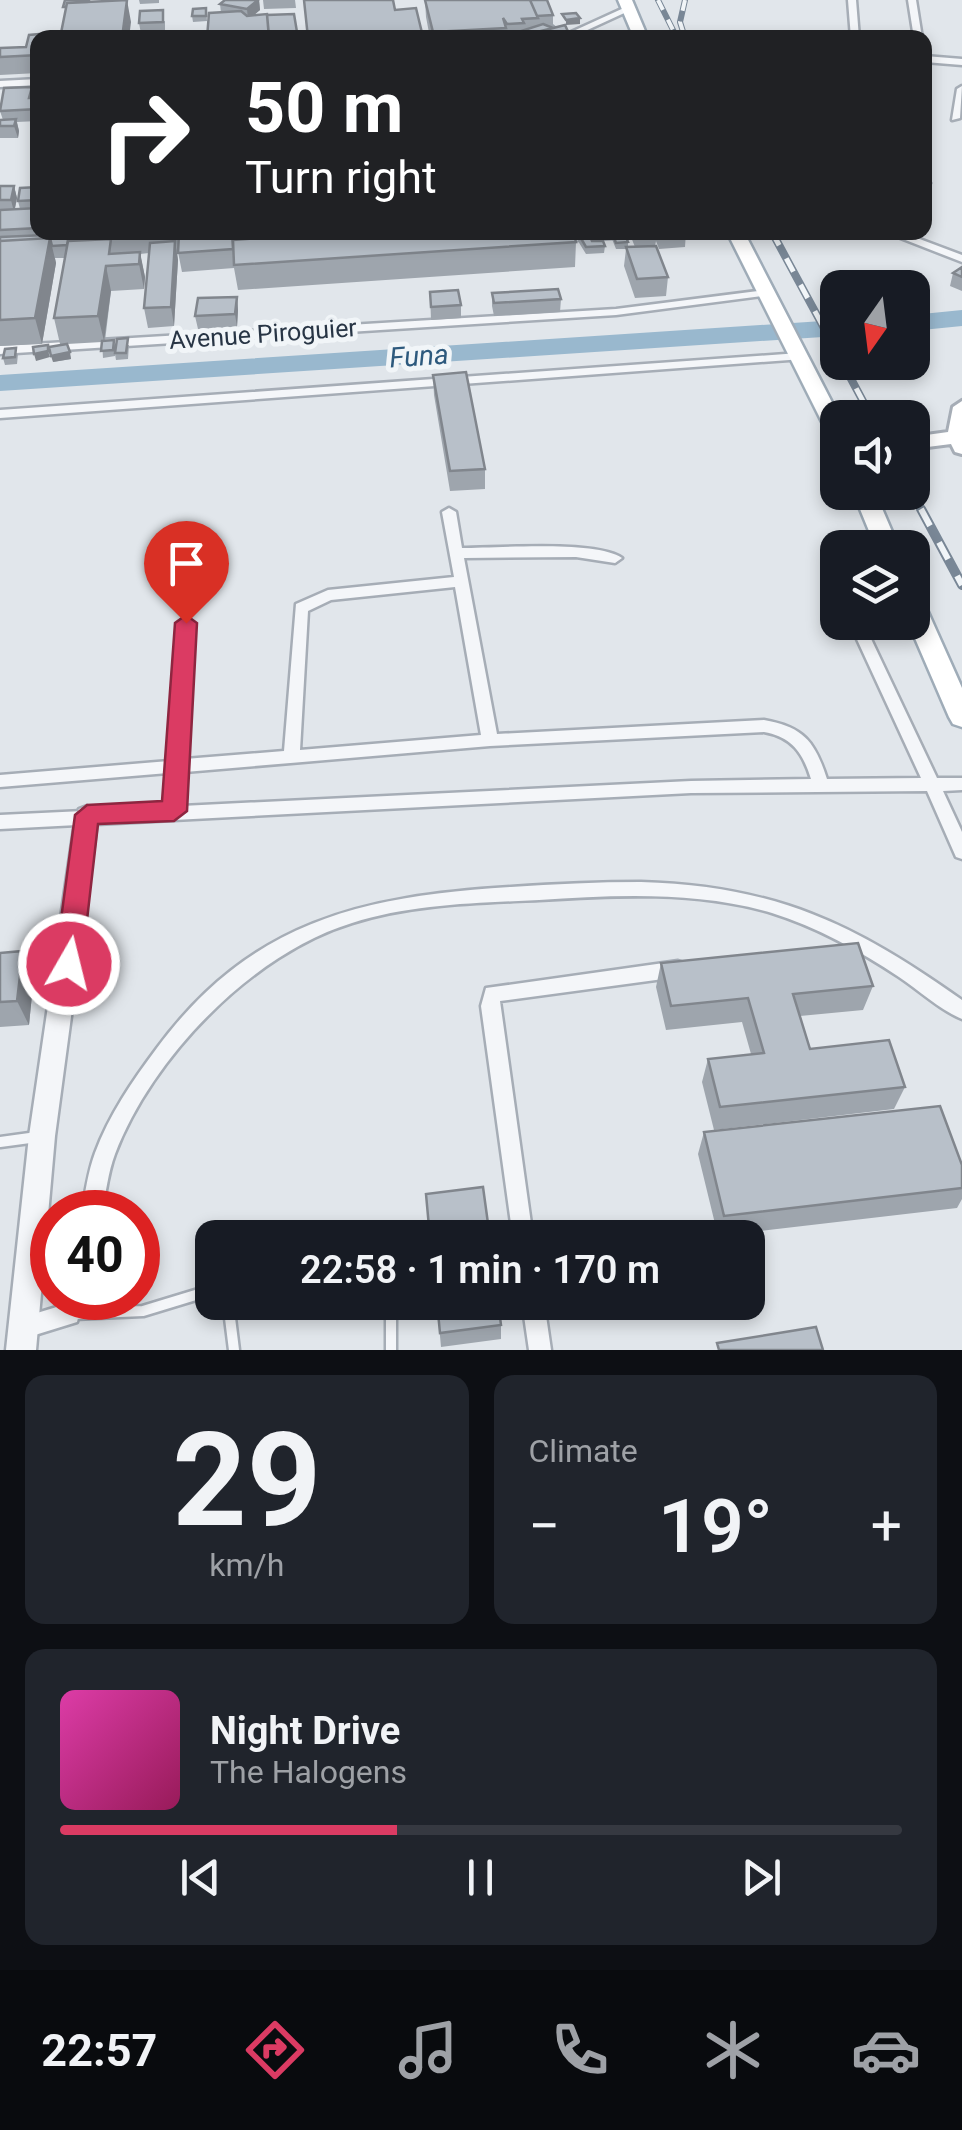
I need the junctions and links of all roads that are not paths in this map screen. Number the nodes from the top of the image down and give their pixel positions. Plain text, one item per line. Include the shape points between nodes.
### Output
1 (852, 0) edge
2 (912, 0) edge
3 (627, 4) edge
4 (577, 30) edge
5 (638, 30) edge
6 (854, 30) edge
7 (917, 30) edge
8 (932, 60) edge
9 (962, 62) edge
10 (30, 82) edge
11 (0, 84) edge
12 (962, 89) edge
13 (955, 118) dead end
14 (739, 240) edge
15 (911, 240) edge
16 (962, 259) edge
17 (768, 302) junction
18 (796, 349) junction
19 (0, 350) edge
20 (821, 400) edge
21 (962, 407) edge
22 (0, 414) edge
23 (930, 443) edge
24 (959, 443) edge
25 (449, 512) dead end
26 (457, 554) junction
27 (615, 558) dead end
28 (462, 581) junction
29 (186, 623) dead end
30 (863, 640) edge
31 (928, 640) edge
32 (962, 717) edge
33 (490, 740) junction
34 (292, 757) junction
35 (177, 768) junction
36 (0, 781) edge
37 (962, 784) edge
38 (935, 785) junction
39 (822, 787) junction
40 (174, 811) junction
41 (87, 815) junction
42 (0, 822) edge
43 (962, 852) edge
44 (870, 947) junction
45 (832, 952) edge
46 (696, 967) edge
47 (962, 1011) edge
48 (42, 1136) junction
49 (0, 1142) edge
50 (97, 1190) edge
51 (521, 1220) edge
52 (195, 1295) edge
53 (160, 1306) edge
54 (50, 1320) edge
55 (230, 1320) edge
56 (391, 1320) edge
57 (536, 1320) edge
58 (22, 1339) edge
59 (234, 1350) edge
60 (391, 1350) edge
61 (540, 1350) edge

1 - 6 street
2 - 7 street
3 - 4 street
3 - 5 main road
8 - 9 street
10 - 11 street
12 - 13 street
14 - 17 main road
15 - 16 street
17 - 18 main road
17 - 19 street, Avenue Piroguier
18 - 20 main road
18 - 22 street
21 - 24 main road
23 - 24 main road
25 - 26 street
26 - 27 street via 576,552
26 - 28 street
28 - 33 street
28 - 34 street via 307,602 297,617
29 - 35 street
30 - 38 street
31 - 32 main road
33 - 34 street
33 - 39 street via 776,727 804,741
34 - 35 street
35 - 36 street
35 - 40 street
37 - 38 street
38 - 39 street
38 - 43 street
39 - 40 street
40 - 41 street
41 - 42 street
41 - 48 street
44 - 45 street
44 - 47 street
44 - 50 street via 797,914 734,897 669,890 418,900 326,924 221,992 154,1064 107,1149
46 - 51 street via 492,994
48 - 49 lane
48 - 58 street
52 - 53 lane
54 - 58 street
55 - 59 lane
56 - 60 lane
57 - 61 street

